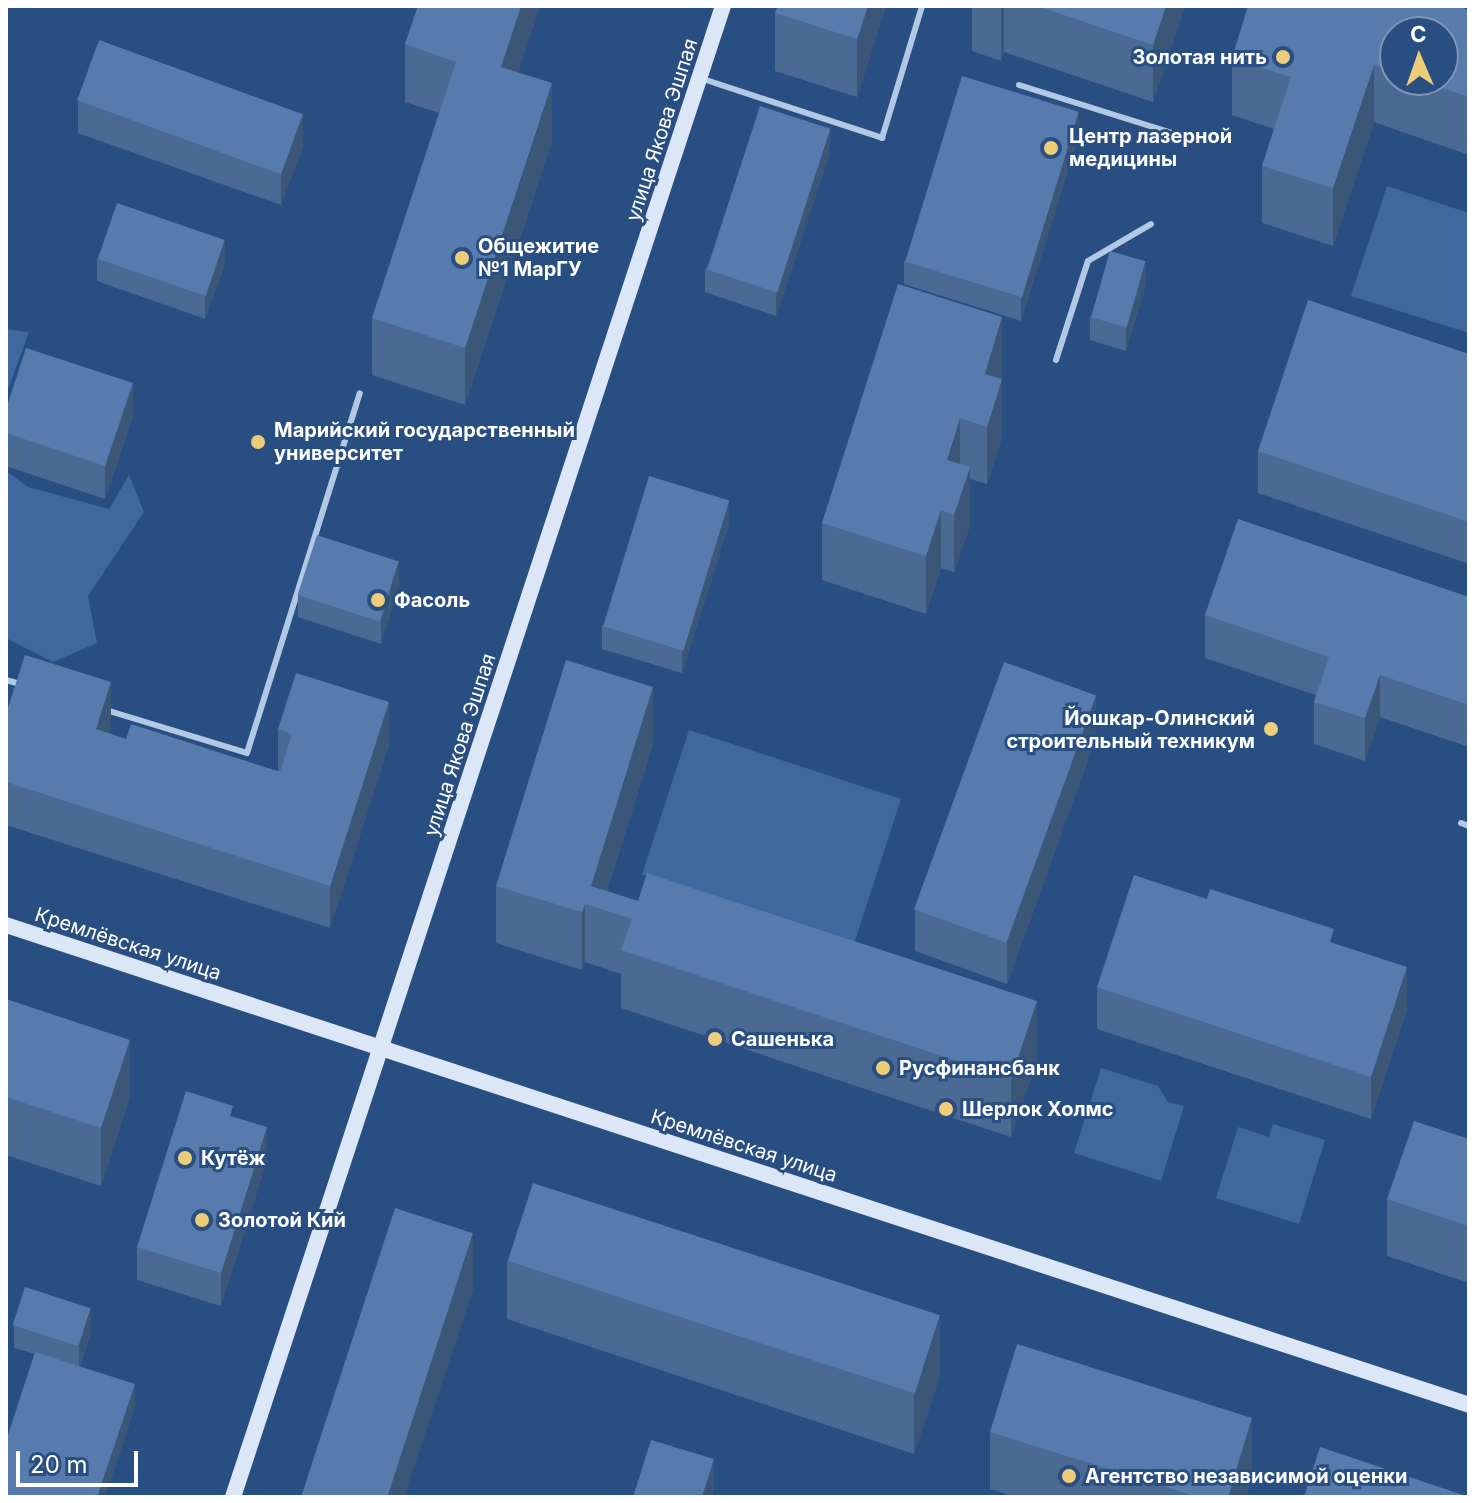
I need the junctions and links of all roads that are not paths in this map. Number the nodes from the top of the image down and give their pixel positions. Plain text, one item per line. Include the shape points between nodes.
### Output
1 (723, 6) edge
2 (922, 6) edge
3 (700, 78) junction
4 (1019, 85) dead end
5 (1179, 135) dead end
6 (1151, 224) dead end
7 (1056, 360) dead end
8 (360, 393) dead end
9 (7, 683) edge
10 (37, 689) edge
11 (94, 707) edge
12 (1461, 823) dead end
13 (1469, 826) edge
14 (6, 925) edge
15 (381, 1048) junction
16 (1469, 1405) edge
17 (233, 1497) edge

1 - 3 street, улица Якова Эшпая
2 - 3 lane via 882,138
3 - 15 street, улица Якова Эшпая
4 - 5 lane
6 - 7 lane via 1088,261
8 - 11 lane via 247,753
9 - 10 lane
12 - 13 lane
14 - 15 street, Кремлёвская улица
15 - 16 street, Кремлёвская улица
15 - 17 street, улица Якова Эшпая

